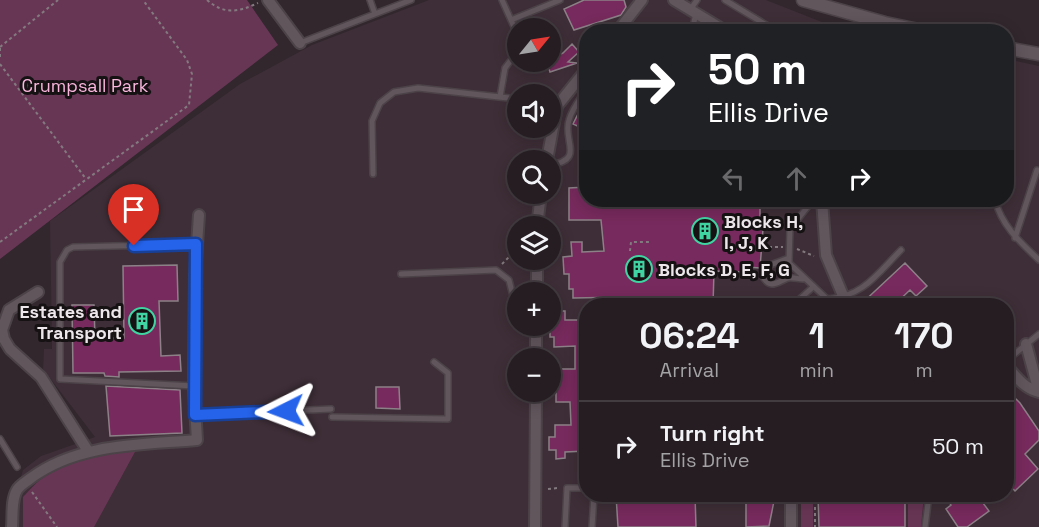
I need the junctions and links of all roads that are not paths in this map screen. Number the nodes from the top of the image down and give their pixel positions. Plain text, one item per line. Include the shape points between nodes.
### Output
1 (267, 0) edge
2 (370, 0) edge
3 (411, 0) edge
4 (502, 0) edge
5 (560, 0) edge
6 (642, 0) edge
7 (674, 0) edge
8 (697, 0) edge
9 (725, 0) edge
10 (803, 0) edge
11 (693, 12) junction
12 (375, 14) junction
13 (510, 18) edge
14 (516, 18) edge
15 (623, 24) edge
16 (695, 24) edge
17 (713, 24) edge
18 (765, 24) edge
19 (876, 24) edge
20 (300, 43) joint
21 (1014, 49) edge
22 (1039, 54) edge
23 (507, 65) edge
24 (579, 78) edge
25 (500, 97) junction
26 (507, 98) edge
27 (561, 98) edge
28 (579, 102) edge
29 (561, 164) edge
30 (1037, 170) dead end
31 (373, 174) dead end
32 (807, 207) edge
33 (823, 207) edge
34 (997, 207) edge
35 (199, 215) dead end
36 (1015, 237) junction
37 (196, 244) junction
38 (901, 250) dead end
39 (789, 258) junction
40 (1039, 260) edge
41 (401, 274) dead end
42 (804, 280) junction
43 (510, 282) edge
44 (813, 287) junction
45 (38, 292) dead end
46 (801, 298) edge
47 (826, 298) edge
48 (843, 298) edge
49 (851, 298) edge
50 (1, 327) edge
51 (1039, 334) edge
52 (1026, 344) junction
53 (1014, 355) edge
54 (434, 362) dead end
55 (1014, 374) edge
56 (194, 386) junction
57 (1039, 392) edge
58 (536, 402) edge
59 (331, 409) dead end
60 (195, 415) junction
61 (332, 417) dead end
62 (0, 439) edge
63 (88, 451) junction
64 (16, 466) dead end
65 (579, 488) edge
66 (594, 502) edge
67 (791, 502) edge
68 (928, 502) edge
69 (12, 527) edge
70 (535, 527) edge
71 (565, 527) edge
72 (592, 527) edge
73 (791, 527) edge
74 (925, 527) edge

1 - 20 street
2 - 12 lane
3 - 12 lane
4 - 13 lane
5 - 14 lane
6 - 15 street
7 - 11 street
8 - 11 lane
9 - 18 lane
10 - 19 street
11 - 16 lane
11 - 17 street
12 - 20 lane
21 - 22 street
23 - 25 lane
24 - 27 street
25 - 26 lane
25 - 31 lane via 418,88 394,92 380,103 372,121
28 - 29 lane via 567,122 571,146 568,159
30 - 36 lane
32 - 39 lane via 790,229
33 - 48 street via 826,255
34 - 36 lane
35 - 37 street
36 - 40 lane
37 - 56 street
37 - 56 lane via 72,247 60,262 60,379
38 - 49 lane
39 - 42 lane
39 - 42 lane via 765,267 765,281 775,285 790,277
41 - 43 lane via 496,270
42 - 44 lane
44 - 46 lane
44 - 47 lane
45 - 50 street via 9,310
50 - 63 street via 10,349 40,377
51 - 52 lane
52 - 53 lane
52 - 57 street
54 - 61 lane via 448,373 448,418
55 - 57 street
56 - 60 street
58 - 70 street
59 - 60 lane
60 - 63 street via 197,440
62 - 64 lane
63 - 69 street via 40,471 18,488
65 - 71 lane via 567,488
66 - 72 lane
67 - 73 street
68 - 74 lane

